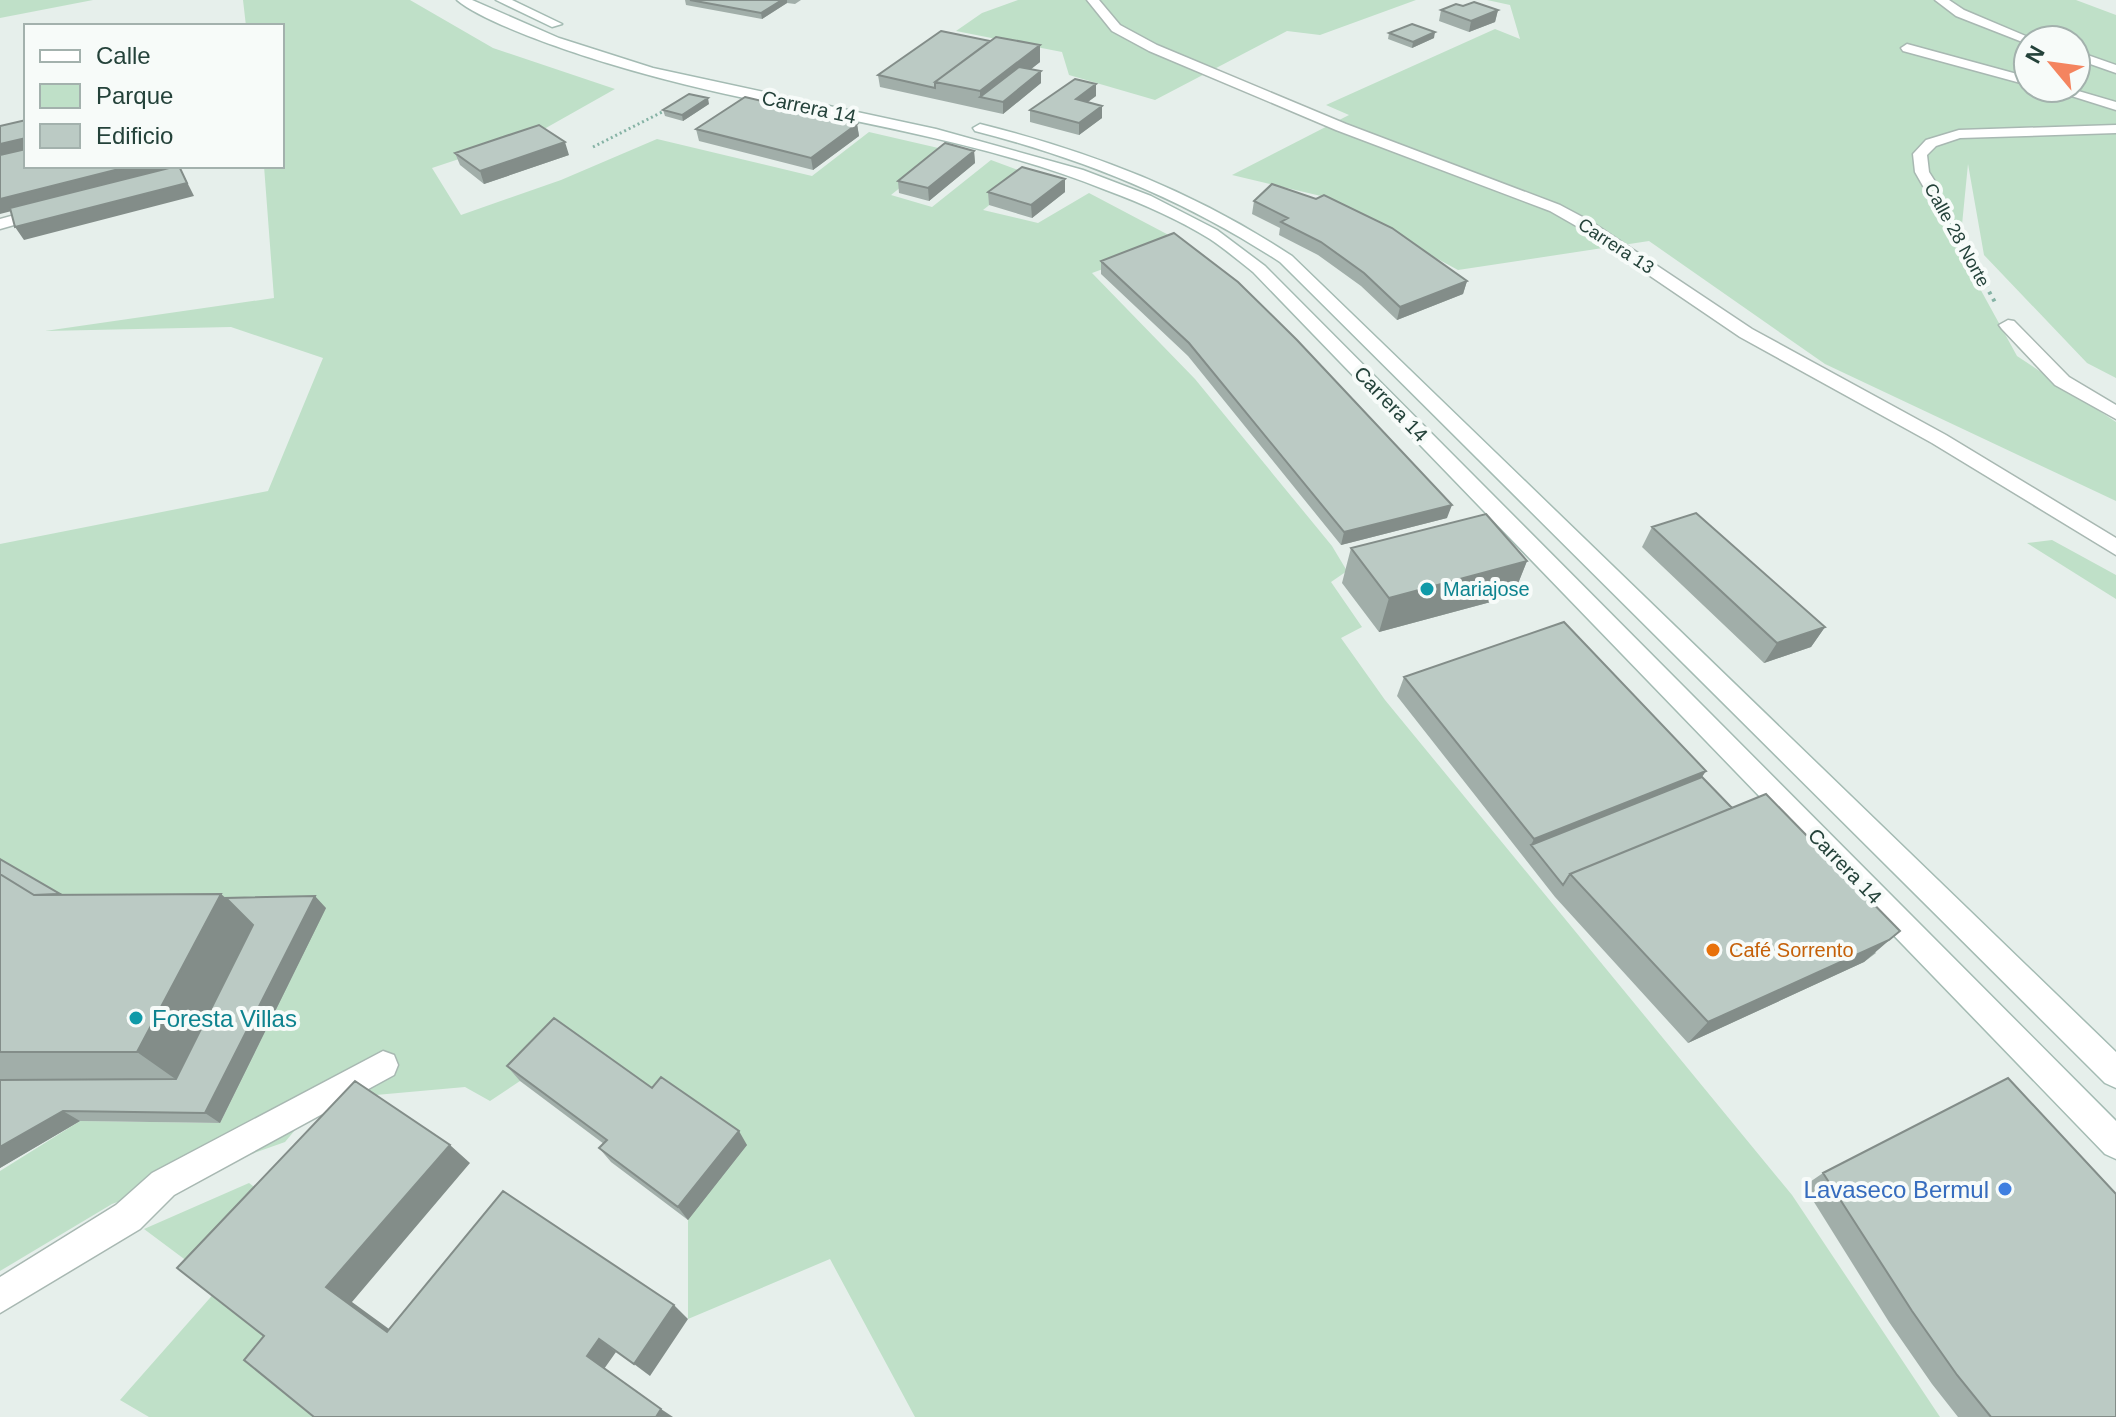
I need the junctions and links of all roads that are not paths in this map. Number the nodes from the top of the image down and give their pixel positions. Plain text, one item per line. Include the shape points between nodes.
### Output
1 (463, 0) edge
2 (502, 0) edge
3 (1093, 0) edge
4 (1941, 0) edge
5 (2012, 33) edge
6 (1907, 48) dead end
7 (2092, 61) edge
8 (2116, 69) edge
9 (2012, 77) edge
10 (2092, 99) edge
11 (2116, 106) edge
12 (2116, 129) edge
13 (1925, 178) road end
14 (62, 208) edge
15 (0, 224) edge
16 (2008, 325) road end
17 (2116, 413) edge
18 (2116, 548) edge
19 (383, 1065) dead end
20 (2116, 1073) edge
21 (2116, 1143) edge
22 (0, 1296) edge

1 - 21 main road, Carrera 14 via 588,53 1001,149 1075,172 1200,228 1259,269
2 - 20 main road, Carrera 14 via 576,31 672,60 1017,136 1131,175 1238,225 1286,259
3 - 18 main road, Carrera 13 via 1116,28 1153,48 1555,208 1746,333 1939,439
4 - 5 main road
6 - 9 main road
7 - 8 main road
10 - 11 main road
12 - 13 main road, Calle 28 Norte via 1959,134 1931,143 1920,154
14 - 15 main road
16 - 17 main road via 2062,381
19 - 22 main road via 163,1184 128,1217

